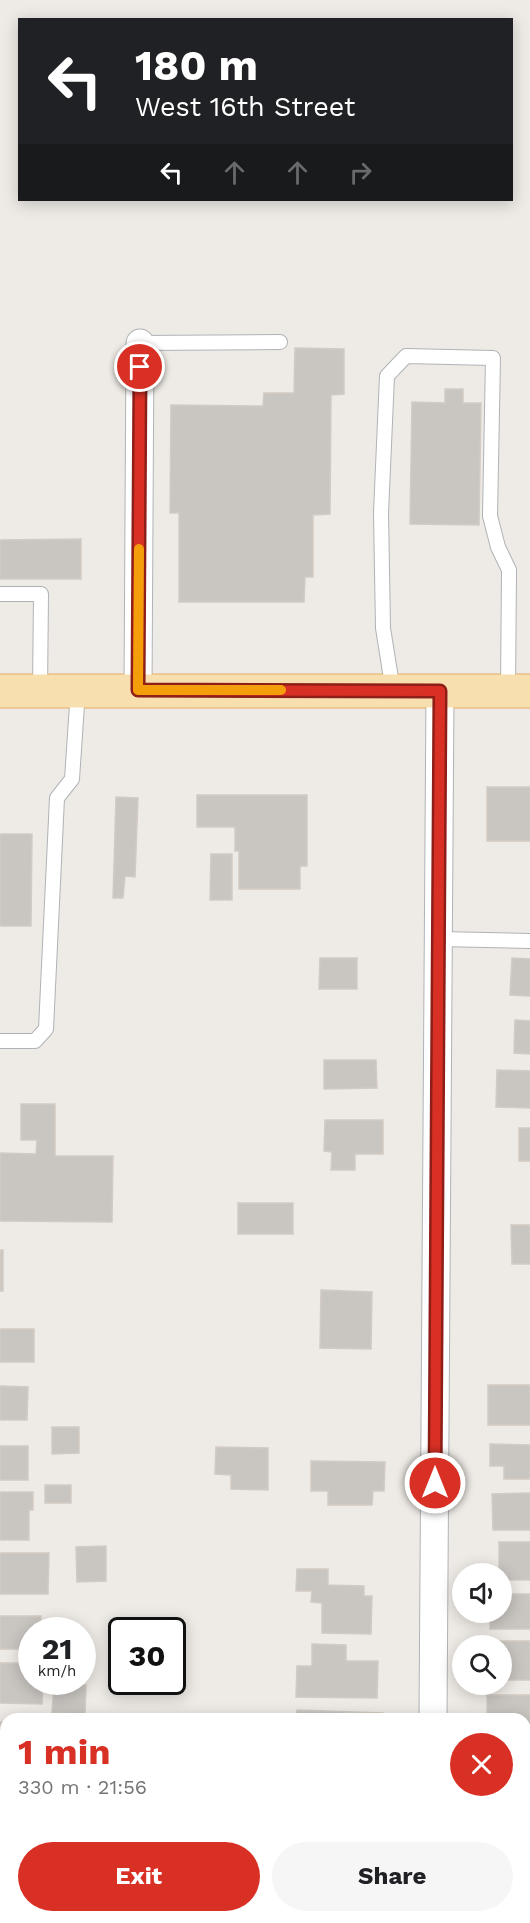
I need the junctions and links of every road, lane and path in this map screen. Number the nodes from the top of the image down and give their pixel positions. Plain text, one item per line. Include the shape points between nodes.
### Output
1 (280, 342) dead end
2 (140, 344) joint
3 (0, 594) edge
4 (0, 690) edge
5 (78, 690) junction
6 (138, 690) junction
7 (40, 691) junction
8 (393, 691) junction
9 (440, 691) junction
10 (519, 691) edge
11 (439, 939) junction
12 (530, 941) edge
13 (0, 1041) edge
14 (433, 1713) edge

1 - 2 lane
2 - 6 street
3 - 7 lane via 41,594
4 - 7 main road
5 - 6 main road
5 - 7 main road
5 - 13 lane via 72,779 57,798 46,1029 35,1041
6 - 8 main road
8 - 9 main road
8 - 10 lane via 382,628 381,513 387,376 406,356 494,358 490,516 509,570
9 - 10 main road
9 - 11 street
11 - 12 lane
11 - 14 street

